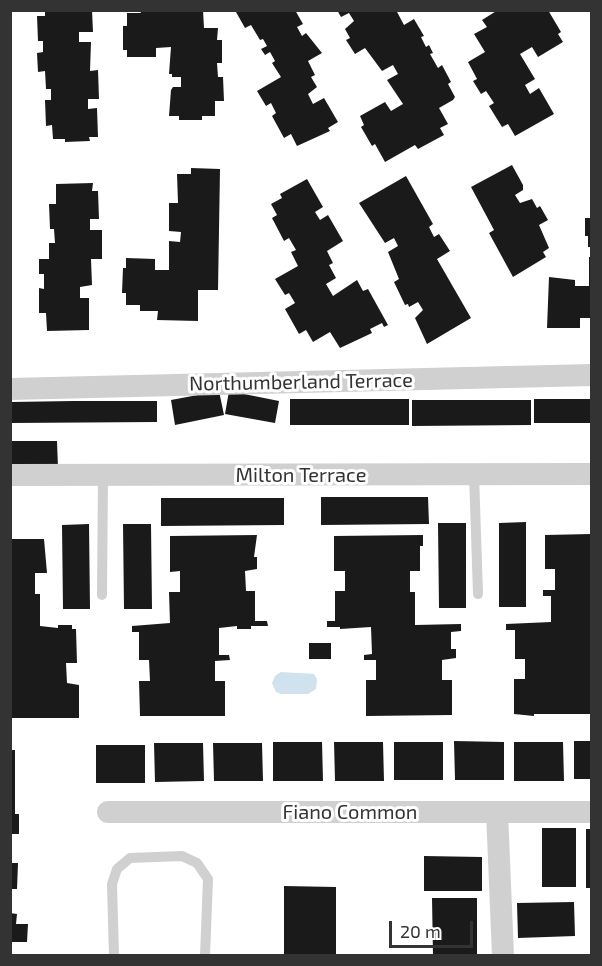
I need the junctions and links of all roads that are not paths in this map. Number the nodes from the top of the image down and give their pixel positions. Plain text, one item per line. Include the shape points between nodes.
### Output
1 (591, 375) edge
2 (10, 388) edge
3 (474, 474) junction
4 (591, 474) edge
5 (10, 475) edge
6 (103, 475) junction
7 (478, 594) dead end
8 (102, 595) dead end
9 (108, 812) dead end
10 (496, 812) junction
11 (591, 812) edge
12 (114, 956) edge
13 (205, 956) edge
14 (503, 956) edge

1 - 2 street, Northumberland Terrace
3 - 4 street, Milton Terrace
3 - 6 street, Milton Terrace
3 - 7 lane
5 - 6 street, Milton Terrace
6 - 8 lane
9 - 10 street, Fiano Common
10 - 11 street, Fiano Common
10 - 14 street
12 - 13 lane via 112,884 117,869 130,858 182,856 197,863 208,879

